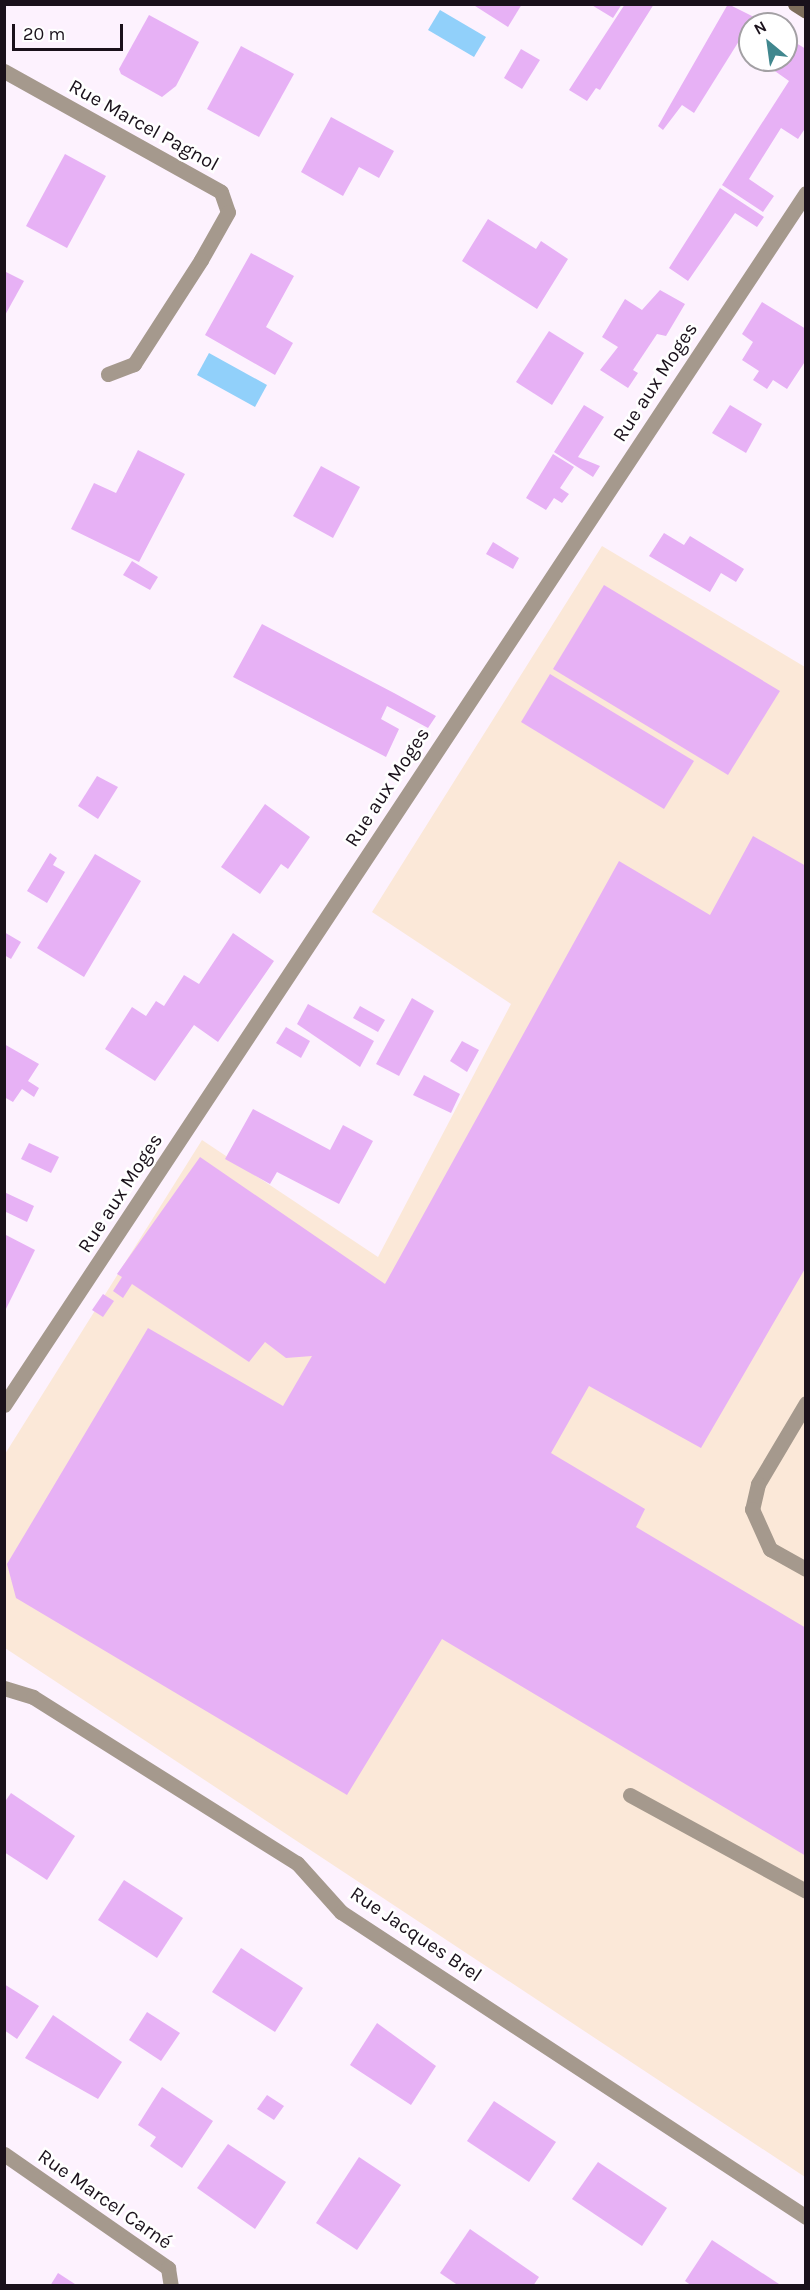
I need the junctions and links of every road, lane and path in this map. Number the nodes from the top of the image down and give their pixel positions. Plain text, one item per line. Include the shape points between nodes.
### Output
1 (795, 4) edge
2 (806, 11) edge
3 (4, 71) edge
4 (806, 193) edge
5 (108, 374) dead end
6 (806, 1403) edge
7 (4, 1405) edge
8 (806, 1569) edge
9 (4, 1688) edge
10 (630, 1795) dead end
11 (806, 1891) edge
12 (4, 2154) edge
13 (806, 2217) edge
14 (171, 2286) edge

1 - 2 street
3 - 5 street, Rue Marcel Pagnol via 221,192 228,212 134,364
4 - 7 street, Rue aux Moges
6 - 8 street via 758,1484 752,1509 770,1549
9 - 13 street, Rue Jacques Brel via 33,1697 297,1863 341,1912
10 - 11 street
12 - 14 street, Rue Marcel Carné via 168,2268

